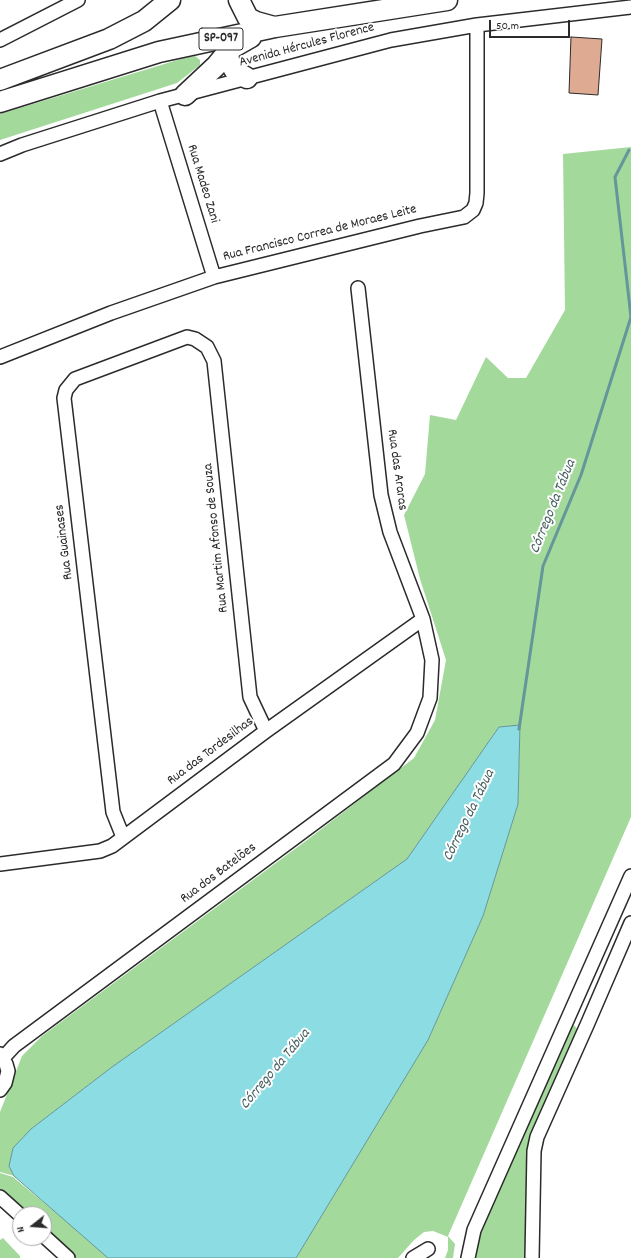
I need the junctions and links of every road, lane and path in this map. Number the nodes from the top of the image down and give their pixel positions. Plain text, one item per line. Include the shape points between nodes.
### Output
1 (78, 0) edge
2 (170, 0) edge
3 (239, 0) edge
4 (418, 0) edge
5 (447, 0) edge
6 (56, 6) edge
7 (631, 7) edge
8 (400, 8) junction
9 (477, 25) junction
10 (275, 27) junction
11 (0, 40) edge
12 (230, 49) junction
13 (247, 78) junction
14 (0, 80) edge
15 (185, 95) junction
16 (160, 101) junction
17 (0, 102) edge
18 (0, 154) edge
19 (214, 277) junction
20 (358, 288) dead end
21 (202, 342) joint
22 (0, 357) edge
23 (423, 619) junction
24 (430, 698) joint
25 (266, 731) junction
26 (123, 837) junction
27 (0, 864) edge
28 (631, 876) edge
29 (631, 923) edge
30 (570, 1016) junction
31 (588, 1025) junction
32 (2, 1056) edge
33 (1, 1091) edge
34 (0, 1197) edge
35 (12, 1208) edge
36 (52, 1243) edge
37 (428, 1249) dead end
38 (68, 1258) edge
39 (412, 1258) edge
40 (468, 1258) edge
41 (532, 1258) edge

1 - 6 street
2 - 14 main road via 144,21 109,39
3 - 10 main road via 248,18
4 - 8 main road
5 - 8 main road, SP-097
6 - 11 street
7 - 9 street, Avenida Hércules Florence
8 - 10 main road, SP-097
9 - 13 street, Avenida Hércules Florence via 391,40
9 - 19 street, Rua Francisco Correa de Moraes Leite via 477,193 472,210 456,220 420,226
10 - 12 main road
10 - 17 main road, SP-097 via 159,52
12 - 13 main road via 228,59 235,71
12 - 15 main road
13 - 15 street, Avenida Hércules Florence
15 - 16 street, Avenida Hércules Florence
16 - 18 street, Avenida Hércules Florence
16 - 19 street, Rua Madeo Zani
19 - 22 street, Rua Francisco Correa de Moraes Leite via 111,313
20 - 23 street, Rua das Araras via 381,495 390,532
21 - 25 street, Rua Martim Afonso de Souza via 214,361 250,697
21 - 26 street, Rua Guainases via 187,338 82,375 70,384 64,398 113,812
23 - 24 street, Rua das Araras via 432,660
23 - 25 street, Rua das Tordesilhas
24 - 32 street, Rua dos Batelões via 417,733 394,764
25 - 26 street, Rua das Tordesilhas
26 - 27 street, Rua das Tordesilhas via 100,851
28 - 30 street
29 - 31 street
30 - 31 street
30 - 40 street via 474,1230
31 - 41 street via 537,1137 534,1151
32 - 33 street via 8,1071
34 - 35 street
36 - 38 street
37 - 39 street

